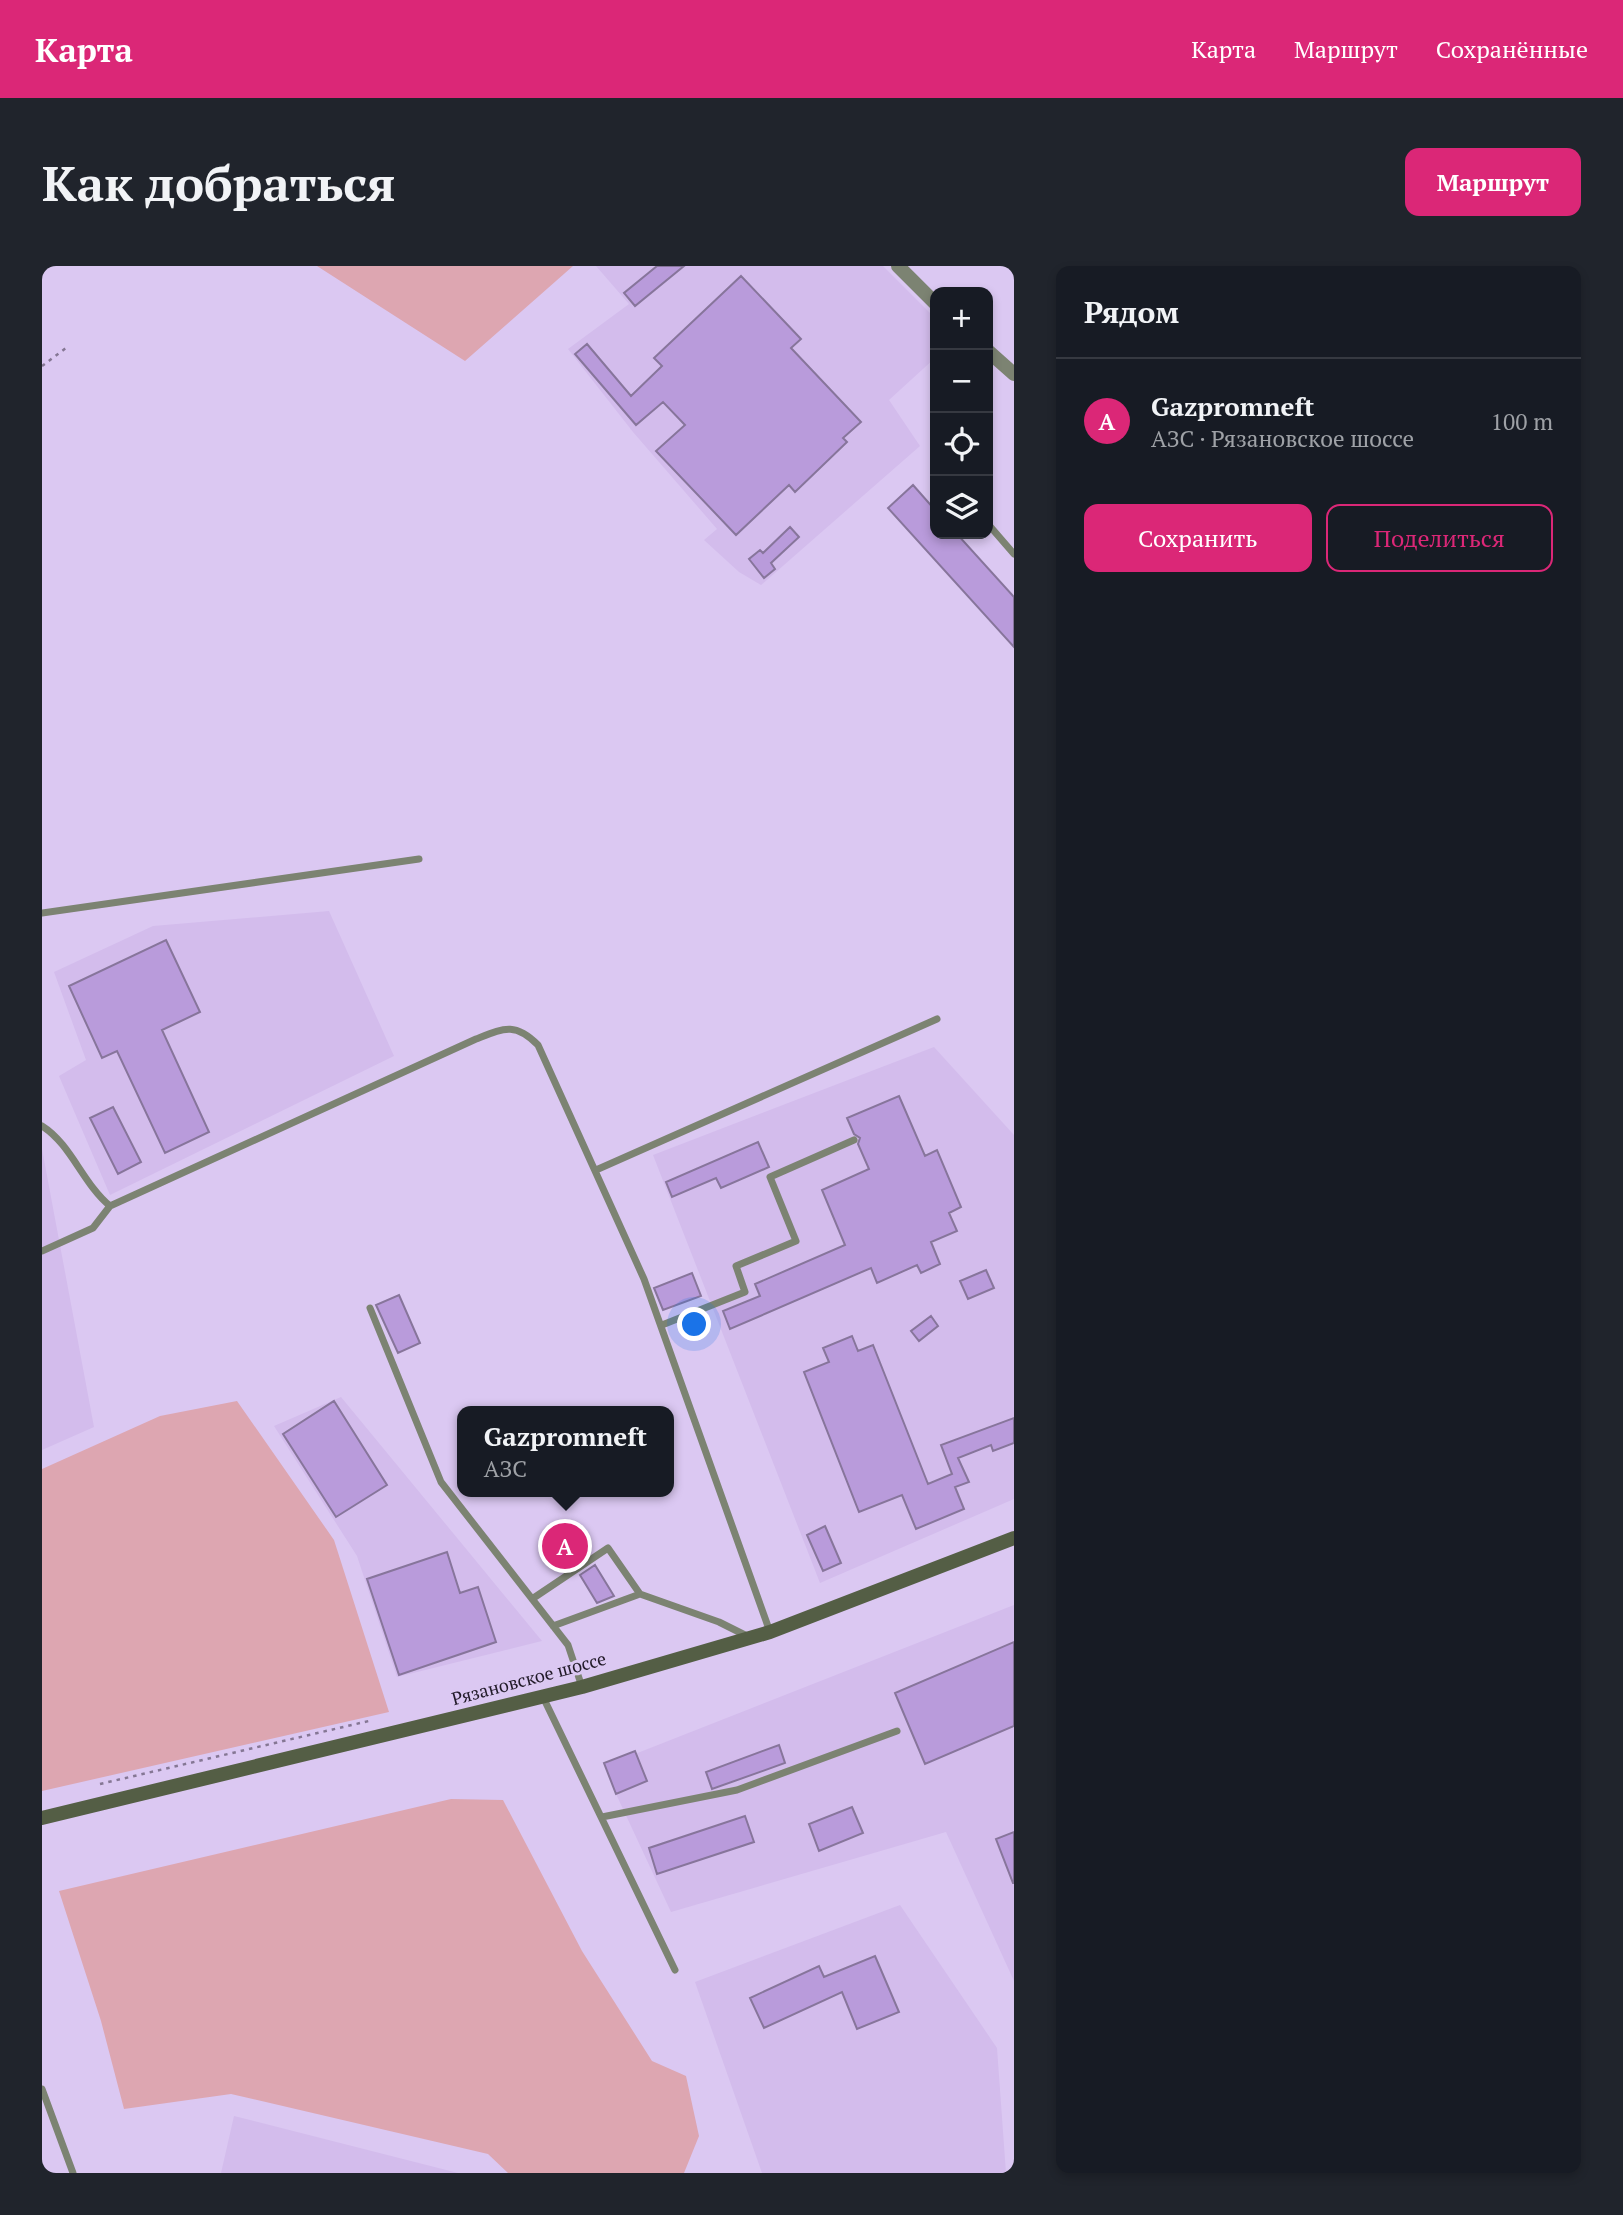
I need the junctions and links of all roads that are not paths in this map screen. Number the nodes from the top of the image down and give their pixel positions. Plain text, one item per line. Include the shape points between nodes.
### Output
1 (898, 266) edge
2 (930, 298) edge
3 (993, 355) edge
4 (1014, 374) edge
5 (993, 530) edge
6 (1014, 554) edge
7 (419, 859) dead end
8 (42, 913) edge
9 (937, 1019) dead end
10 (42, 1126) edge
11 (854, 1140) dead end
12 (596, 1170) junction
13 (110, 1206) junction
14 (42, 1251) edge
15 (370, 1308) dead end
16 (662, 1325) junction
17 (1014, 1538) edge
18 (640, 1594) junction
19 (532, 1599) junction
20 (553, 1626) junction
21 (770, 1632) junction
22 (749, 1638) junction
23 (582, 1687) junction
24 (543, 1697) junction
25 (897, 1731) dead end
26 (602, 1817) junction
27 (42, 1818) edge
28 (675, 1970) dead end
29 (42, 2089) edge
30 (73, 2173) edge

1 - 2 street
3 - 4 street
5 - 6 lane
7 - 8 lane
9 - 12 lane
10 - 13 lane
11 - 16 lane via 770,1177 796,1241 736,1266 745,1292
12 - 13 lane via 538,1045 525,1032 505,1028
12 - 16 lane
13 - 14 lane via 93,1228
15 - 19 lane via 441,1482
16 - 21 lane
17 - 21 main road, Рязановское шоссе
18 - 19 lane via 608,1548
18 - 20 lane
18 - 22 lane via 719,1622
19 - 20 lane
20 - 23 lane via 568,1645
21 - 22 main road, Рязановское шоссе
22 - 23 main road, Рязановское шоссе
23 - 24 main road, Рязановское шоссе
24 - 26 lane
24 - 27 main road, Рязановское шоссе
25 - 26 lane via 737,1790
26 - 28 lane
29 - 30 lane

